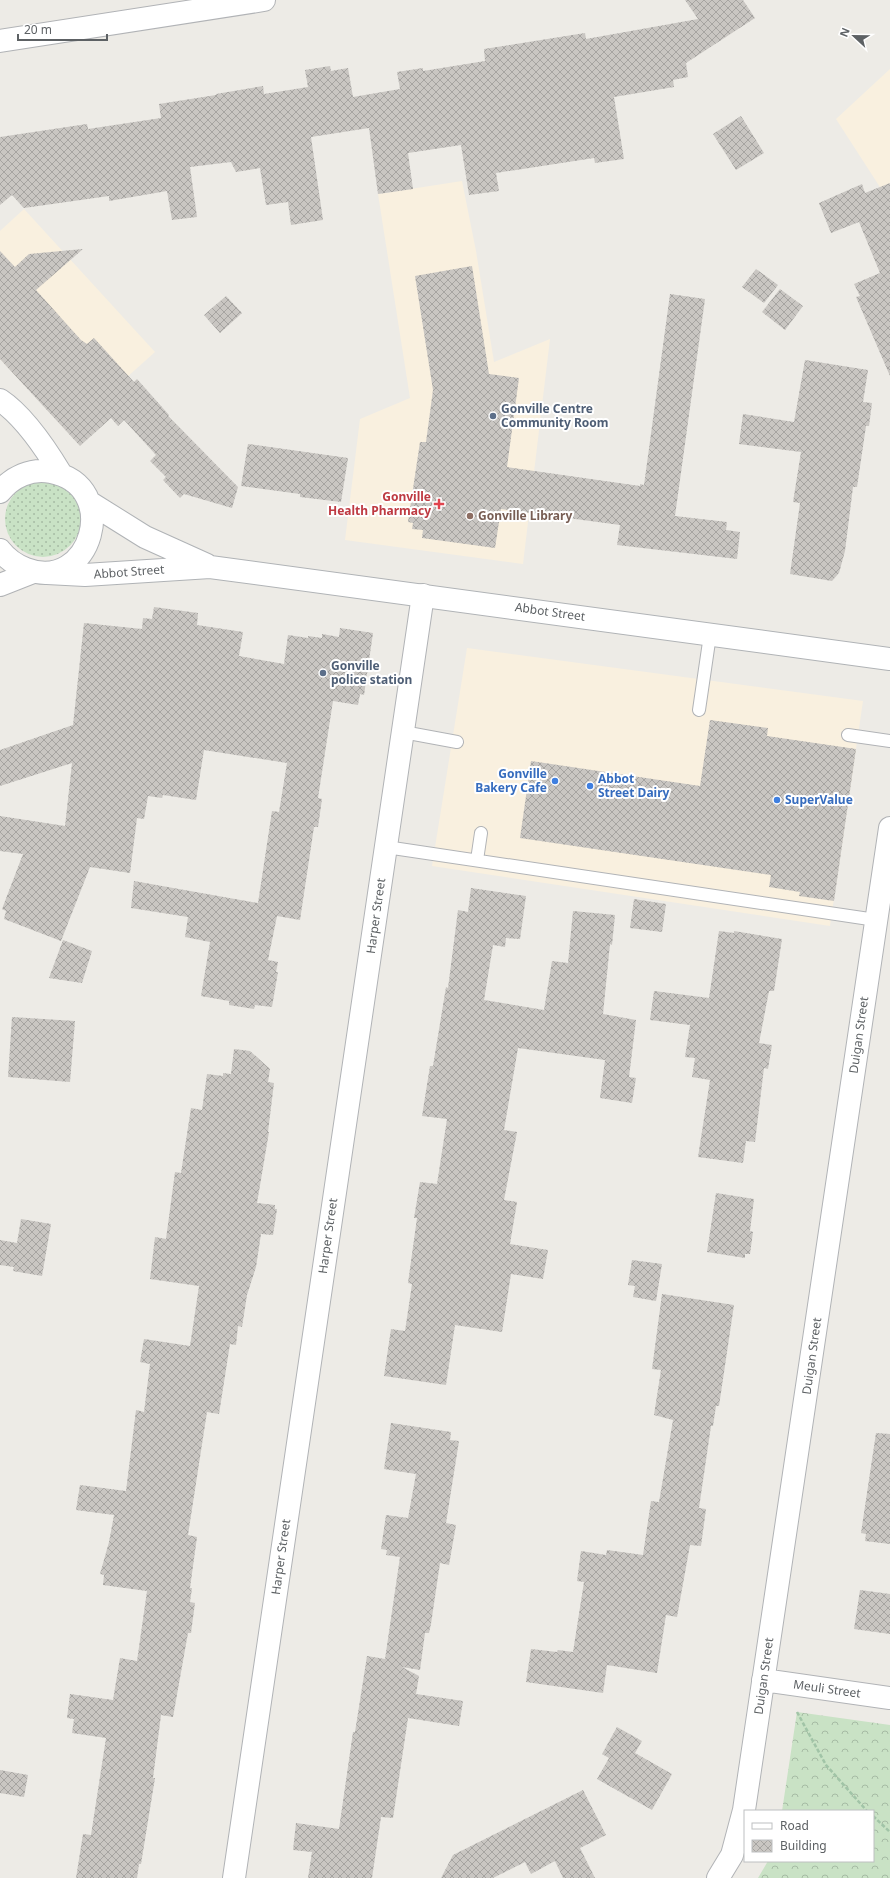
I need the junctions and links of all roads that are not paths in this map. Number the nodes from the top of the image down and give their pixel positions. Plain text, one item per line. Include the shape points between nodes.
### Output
1 (264, 0) edge
2 (205, 4) edge
3 (0, 41) edge
4 (0, 400) edge
5 (61, 474) junction
6 (0, 490) edge
7 (89, 502) junction
8 (0, 550) edge
9 (210, 566) junction
10 (40, 572) junction
11 (0, 585) edge
12 (423, 595) junction
13 (710, 635) junction
14 (890, 659) edge
15 (699, 710) dead end
16 (403, 732) junction
17 (848, 735) dead end
18 (890, 741) edge
19 (457, 742) dead end
20 (890, 828) edge
21 (481, 833) dead end
22 (386, 846) junction
23 (477, 860) junction
24 (876, 920) junction
25 (763, 1680) junction
26 (890, 1698) edge
27 (234, 1878) edge
28 (718, 1878) edge

1 - 2 street
2 - 3 street
4 - 5 street via 8,405 45,446
5 - 6 street via 45,470 28,472 13,479
5 - 7 street via 72,480
7 - 9 street, Abbot Street via 145,537
7 - 10 street via 93,517 92,533 86,548 76,560 64,568
8 - 10 street via 5,558 20,567
9 - 10 street, Abbot Street via 85,575
9 - 12 street, Abbot Street
10 - 11 street
12 - 13 street, Abbot Street
12 - 16 street, Harper Street
13 - 14 street, Abbot Street
13 - 15 lane
16 - 19 lane
16 - 22 street, Harper Street
17 - 18 lane
20 - 24 street, Duigan Street
21 - 23 lane
22 - 23 lane
22 - 27 street, Harper Street
23 - 24 lane
24 - 25 street, Duigan Street
25 - 26 street, Meuli Street
25 - 28 street, Duigan Street via 744,1810 732,1855

